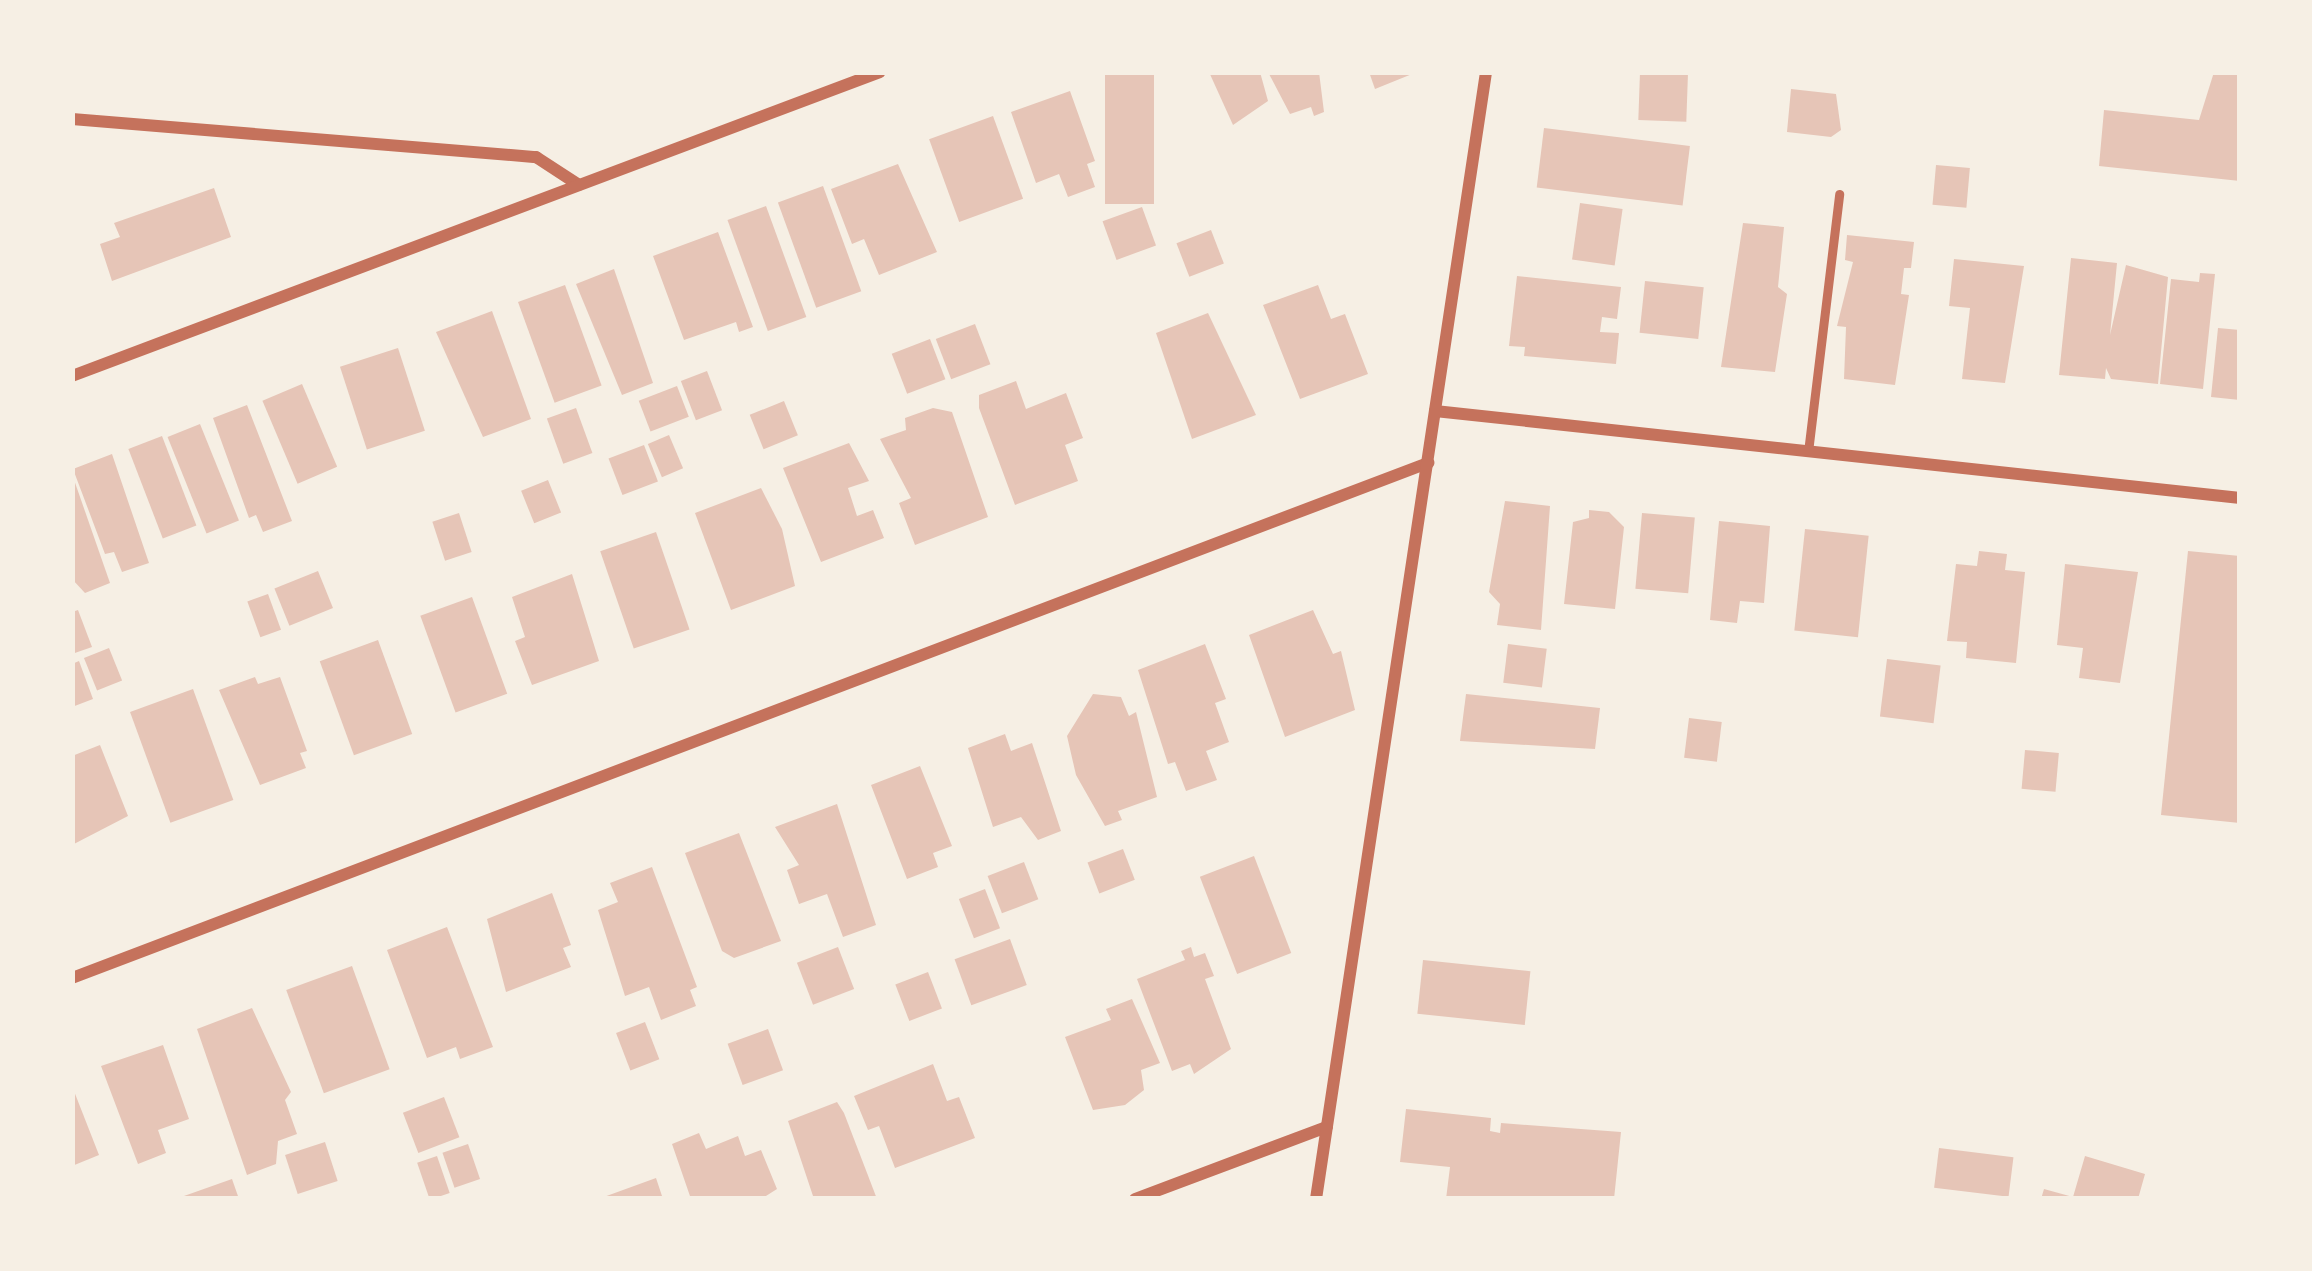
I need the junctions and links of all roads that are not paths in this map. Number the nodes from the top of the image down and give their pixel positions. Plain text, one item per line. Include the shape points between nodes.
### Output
1 (880, 72) edge
2 (1486, 72) edge
3 (72, 119) edge
4 (579, 185) junction
5 (1839, 194) dead end
6 (72, 376) edge
7 (1435, 411) junction
8 (1808, 452) junction
9 (1428, 463) junction
10 (2240, 498) edge
11 (72, 978) edge
12 (1327, 1127) junction
13 (1135, 1199) edge
14 (1316, 1199) edge

1 - 4 street
2 - 7 street
3 - 4 street via 536,158 561,166
4 - 6 street
5 - 8 lane
7 - 8 street
7 - 9 street
8 - 10 street
9 - 11 street
9 - 12 street
12 - 13 street
12 - 14 street

